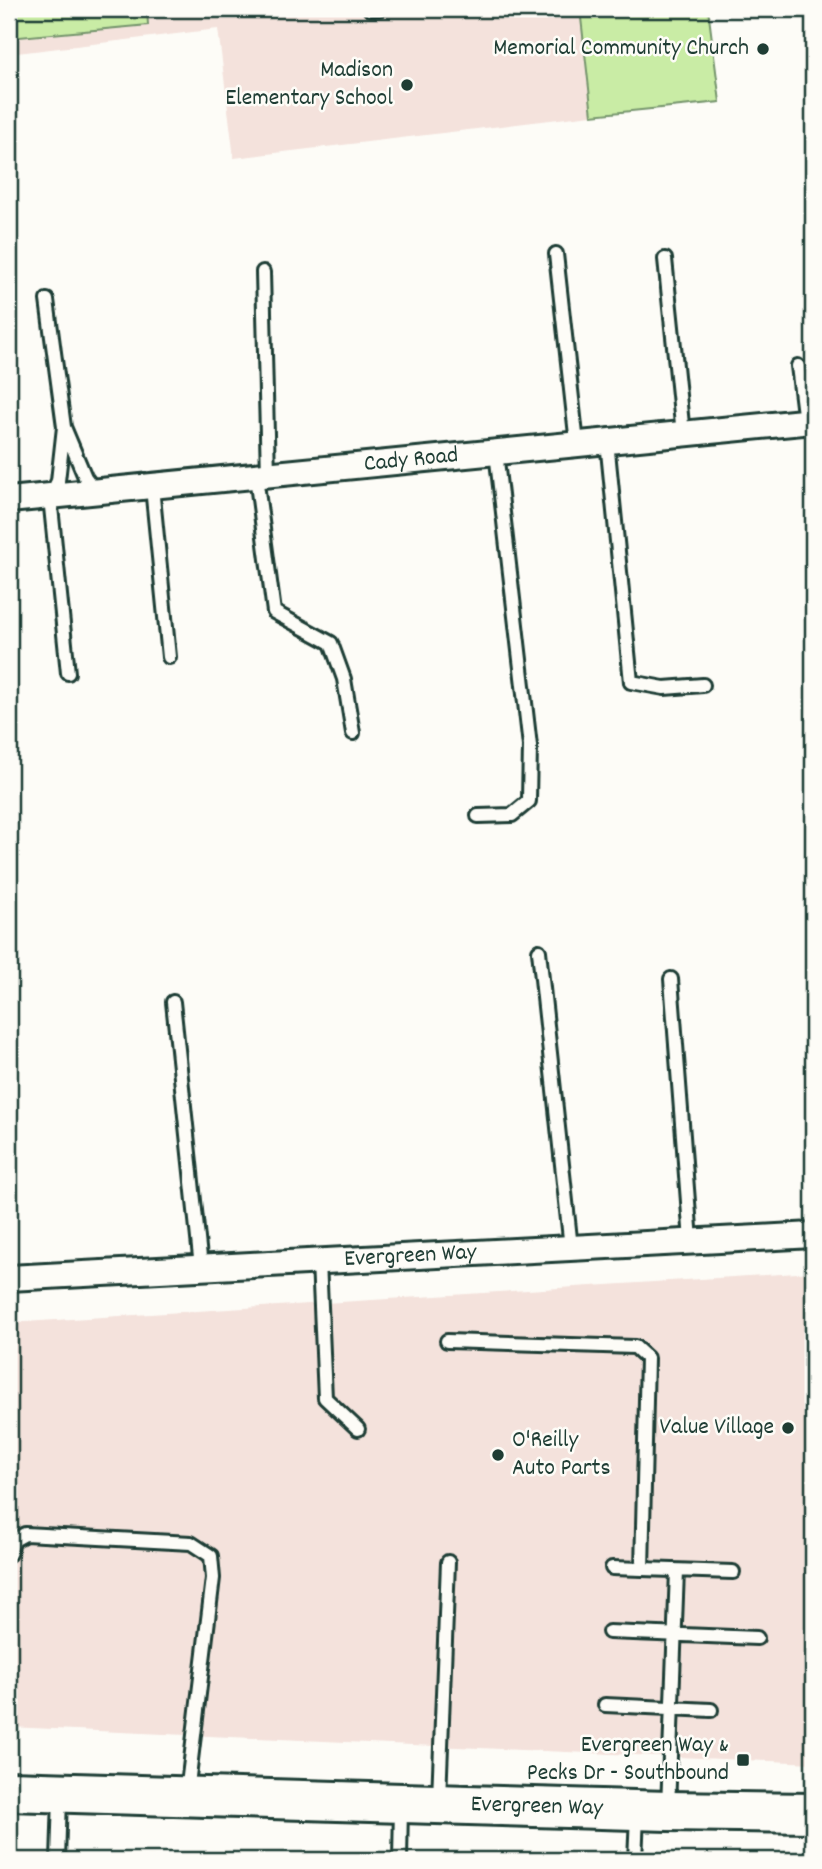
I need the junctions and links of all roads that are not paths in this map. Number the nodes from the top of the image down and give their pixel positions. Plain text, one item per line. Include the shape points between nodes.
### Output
1 (370, 9) edge
2 (380, 9) edge
3 (556, 254) dead end
4 (665, 258) dead end
5 (263, 272) dead end
6 (47, 300) dead end
7 (798, 366) dead end
8 (809, 422) edge
9 (64, 428) junction
10 (683, 434) junction
11 (607, 441) junction
12 (576, 444) junction
13 (496, 452) junction
14 (262, 475) junction
15 (152, 487) junction
16 (96, 492) junction
17 (50, 497) junction
18 (9, 500) edge
19 (169, 657) dead end
20 (68, 673) dead end
21 (703, 685) dead end
22 (353, 733) dead end
23 (478, 816) dead end
24 (539, 951) dead end
25 (671, 979) dead end
26 (173, 1002) dead end
27 (813, 1235) edge
28 (691, 1241) junction
29 (570, 1248) junction
30 (319, 1261) junction
31 (201, 1267) junction
32 (9, 1278) edge
33 (447, 1341) dead end
34 (358, 1429) dead end
35 (9, 1554) edge
36 (448, 1562) dead end
37 (612, 1568) dead end
38 (642, 1569) junction
39 (677, 1570) junction
40 (733, 1572) dead end
41 (609, 1632) dead end
42 (675, 1635) junction
43 (757, 1638) dead end
44 (605, 1705) dead end
45 (672, 1708) junction
46 (712, 1710) dead end
47 (9, 1791) edge
48 (61, 1793) junction
49 (186, 1797) junction
50 (420, 1803) junction
51 (653, 1811) junction
52 (813, 1813) edge
53 (58, 1860) edge
54 (400, 1860) edge
55 (635, 1860) edge

1 - 2 lane
3 - 12 lane
4 - 10 lane
5 - 14 lane
6 - 9 lane
7 - 8 lane
8 - 10 street, Cady Road
9 - 16 lane
9 - 17 lane via 58,481
10 - 11 street, Cady Road
11 - 12 street, Cady Road
11 - 21 lane via 631,682 664,688
12 - 13 street, Cady Road
13 - 14 street, Cady Road
13 - 23 lane via 530,746 528,801 512,815
14 - 15 street, Cady Road
14 - 22 lane via 274,612 331,643 344,679
15 - 16 street, Cady Road
15 - 19 lane
16 - 17 street, Cady Road
17 - 18 street, Cady Road
17 - 20 lane
24 - 29 lane
25 - 28 lane
26 - 31 lane
27 - 28 street, Evergreen Way
28 - 29 street, Evergreen Way
29 - 30 street, Evergreen Way
30 - 31 street, Evergreen Way
30 - 34 lane via 325,1398
31 - 32 street, Evergreen Way
33 - 38 lane via 635,1347 647,1358
35 - 49 lane via 14,1540 25,1534 191,1543 211,1556 213,1578
36 - 50 lane
37 - 38 lane
38 - 39 lane
39 - 40 lane
39 - 42 lane
41 - 42 lane
42 - 43 lane
42 - 45 lane
44 - 45 lane
45 - 46 lane
45 - 51 lane
47 - 48 main road, Evergreen Way
48 - 49 main road, Evergreen Way
48 - 53 lane
49 - 50 main road, Evergreen Way
50 - 51 main road, Evergreen Way
50 - 54 lane
51 - 52 main road, Evergreen Way
51 - 55 lane

